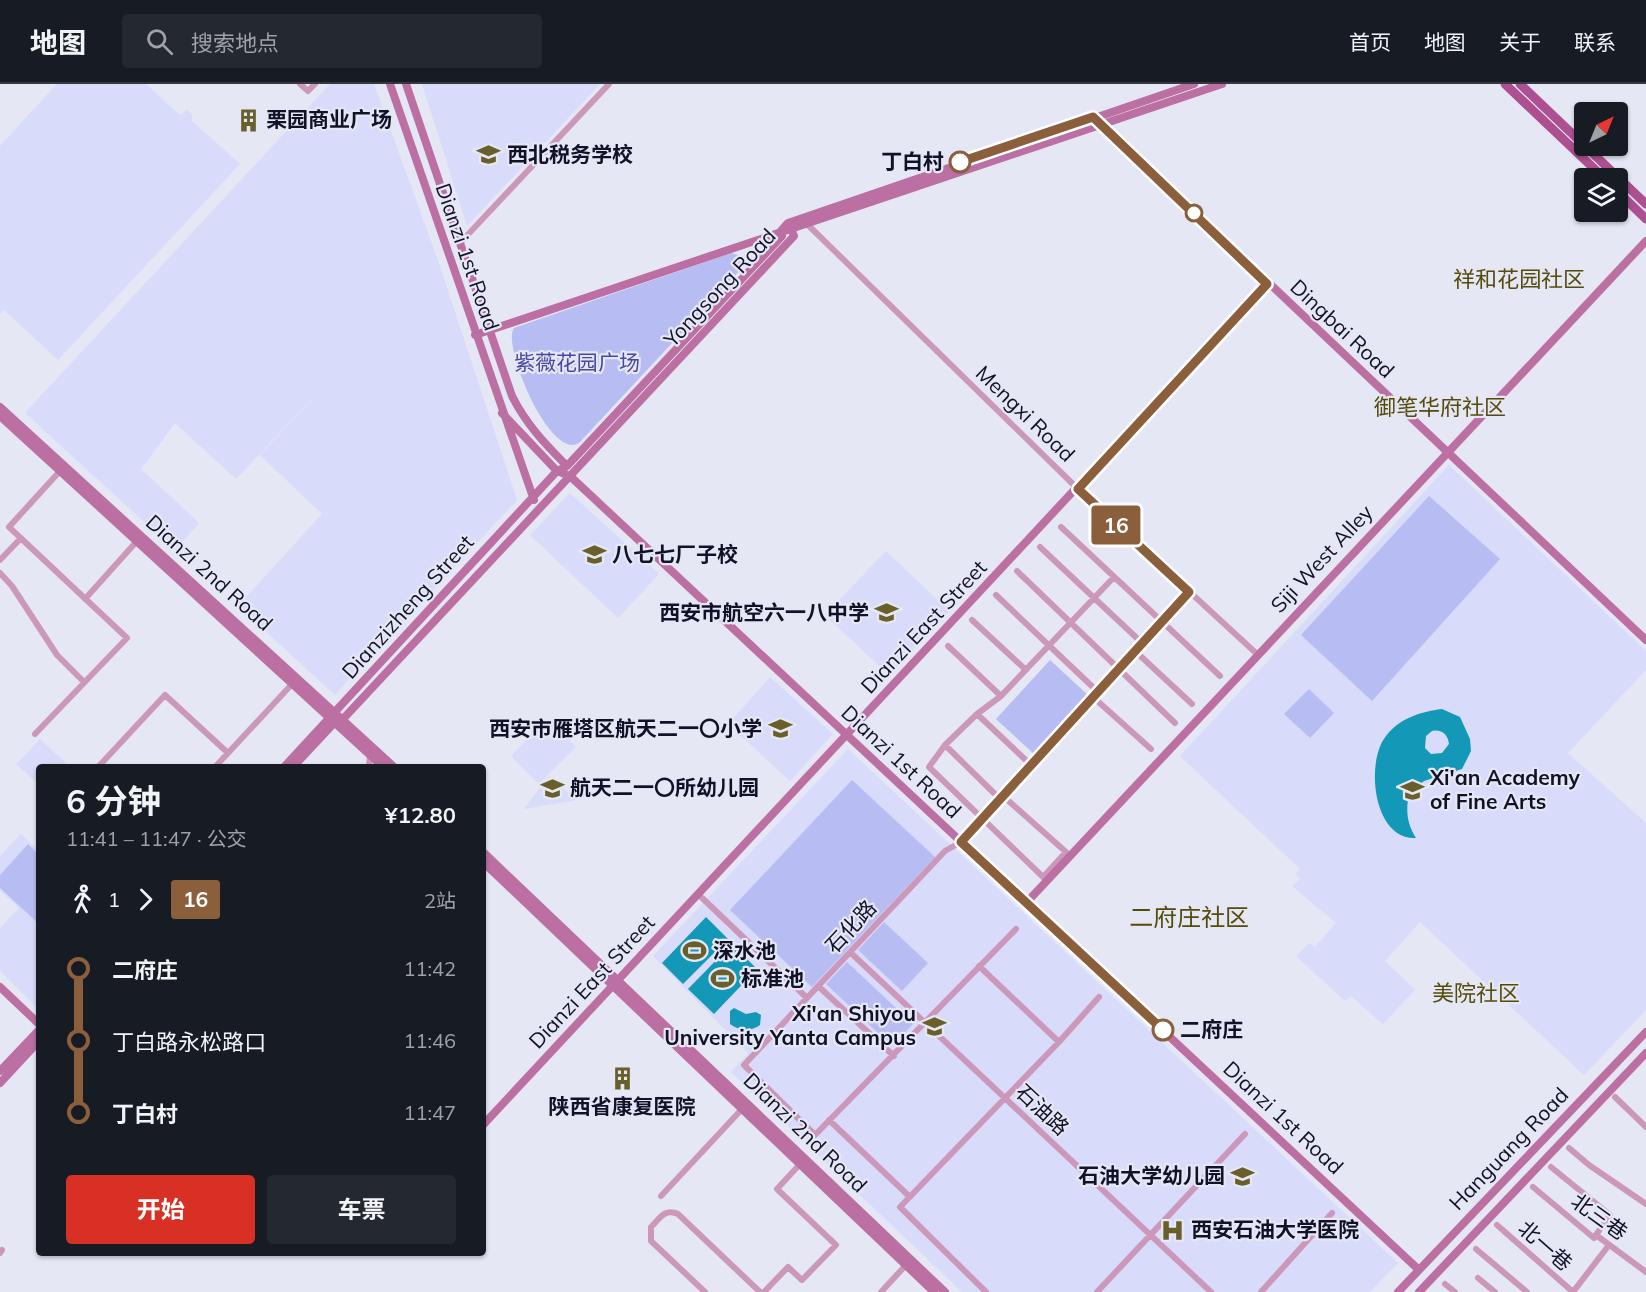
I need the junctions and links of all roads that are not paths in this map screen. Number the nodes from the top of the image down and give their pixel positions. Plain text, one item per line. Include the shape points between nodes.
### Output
1 (300, 84) edge
2 (315, 84) edge
3 (390, 84) edge
4 (406, 84) edge
5 (609, 84) edge
6 (1194, 84) edge
7 (1222, 84) edge
8 (1505, 84) edge
9 (1520, 84) edge
10 (1096, 120) junction
11 (1574, 135) edge
12 (1596, 156) edge
13 (1593, 168) edge
14 (1628, 202) edge
15 (1646, 204) edge
16 (1646, 219) edge
17 (805, 220) junction
18 (790, 226) junction
19 (781, 231) junction
20 (1646, 241) edge
21 (460, 243) junction
22 (1267, 284) junction
23 (490, 330) junction
24 (475, 335) junction
25 (0, 407) edge
26 (502, 413) junction
27 (0, 416) edge
28 (1447, 452) junction
29 (567, 466) junction
30 (60, 471) junction
31 (557, 471) junction
32 (570, 476) junction
33 (1078, 489) junction
34 (533, 497) junction
35 (537, 509) junction
36 (1061, 527) dead end
37 (21, 538) junction
38 (137, 541) junction
39 (1040, 547) dead end
40 (0, 560) edge
41 (1017, 572) dead end
42 (0, 573) edge
43 (1114, 577) junction
44 (1189, 592) junction
45 (996, 595) dead end
46 (85, 598) junction
47 (1095, 598) junction
48 (972, 620) dead end
49 (1161, 621) junction
50 (1071, 623) junction
51 (1646, 640) edge
52 (1141, 642) junction
53 (948, 646) dead end
54 (1048, 646) junction
55 (1134, 650) junction
56 (1257, 654) junction
57 (1119, 669) junction
58 (1026, 670) junction
59 (1220, 676) dead end
60 (84, 682) junction
61 (293, 684) junction
62 (1096, 694) junction
63 (1001, 696) junction
64 (1192, 704) dead end
65 (977, 714) junction
66 (336, 718) junction
67 (1175, 723) dead end
68 (35, 734) dead end
69 (847, 736) junction
70 (945, 745) junction
71 (1150, 749) dead end
72 (228, 753) junction
73 (370, 755) junction
74 (101, 764) edge
75 (218, 764) edge
76 (287, 764) edge
77 (296, 764) edge
78 (369, 764) edge
79 (380, 764) edge
80 (391, 764) edge
81 (1031, 765) junction
82 (1002, 797) junction
83 (983, 818) junction
84 (961, 842) junction
85 (486, 855) edge
86 (486, 865) edge
87 (699, 895) junction
88 (1027, 902) junction
89 (1016, 928) dead end
90 (851, 953) junction
91 (979, 966) junction
92 (615, 983) junction
93 (818, 986) junction
94 (0, 987) edge
95 (1100, 997) dead end
96 (807, 998) junction
97 (36, 1021) edge
98 (924, 1023) junction
99 (1646, 1032) edge
100 (36, 1033) edge
101 (1059, 1042) junction
102 (36, 1044) edge
103 (1646, 1053) edge
104 (894, 1056) junction
105 (0, 1071) edge
106 (0, 1083) edge
107 (1615, 1097) dead end
108 (1006, 1098) junction
109 (742, 1109) junction
110 (829, 1120) junction
111 (486, 1122) edge
112 (1646, 1127) edge
113 (1245, 1134) dead end
114 (1569, 1148) dead end
115 (800, 1164) junction
116 (1551, 1167) dead end
117 (1533, 1187) dead end
118 (661, 1196) dead end
119 (910, 1197) junction
120 (1646, 1203) edge
121 (1332, 1213) dead end
122 (1497, 1226) dead end
123 (1596, 1235) junction
124 (1152, 1236) junction
125 (1609, 1245) junction
126 (1476, 1248) dead end
127 (906, 1265) junction
128 (1419, 1270) junction
129 (1646, 1272) edge
130 (1478, 1278) dead end
131 (1446, 1284) dead end
132 (705, 1292) edge
133 (762, 1292) edge
134 (881, 1292) edge
135 (934, 1292) edge
136 (945, 1292) edge
137 (986, 1292) edge
138 (1097, 1292) edge
139 (1211, 1292) edge
140 (1261, 1292) edge
141 (1398, 1292) edge
142 (1419, 1292) edge
143 (1455, 1292) edge
144 (1495, 1292) edge
145 (1527, 1292) edge
146 (1573, 1292) edge

1 - 2 street via 308,91
3 - 24 main road, Dianzi 1st Road
4 - 21 main road, Dianzi 1st Road
5 - 21 street
6 - 10 main road, Yongsong Road
7 - 10 main road, Yongsong Road
8 - 13 main road
9 - 11 main road
10 - 17 main road, Yongsong Road
10 - 22 main road, Dingbai Road
12 - 15 main road
14 - 16 main road
17 - 18 main road, Yongsong Road
17 - 33 street, Mengxi Road
18 - 19 main road, Yongsong Road
18 - 32 main road, Yongsong Road via 794,236
19 - 23 main road
19 - 29 main road, Yongsong Road via 782,236
20 - 28 main road, Siji West Alley
21 - 23 main road, Dianzi 1st Road
22 - 28 main road, Dingbai Road
22 - 33 main road, Dianzi East Street
23 - 24 main road
23 - 29 main road, Dianzi 1st Road via 522,417
24 - 26 main road, Dianzi 1st Road
25 - 66 main road, Dianzi 2nd Road
26 - 31 main road
26 - 34 main road, Dianzi 1st Road
27 - 30 main road, Dianzi 2nd Road
28 - 51 main road, Dingbai Road
28 - 56 main road, Siji West Alley
29 - 31 main road
29 - 32 main road
30 - 37 street via 9,527
30 - 38 main road, Dianzi 2nd Road
31 - 32 main road
31 - 34 main road, Dianzizheng Street
32 - 35 main road, Dianzizheng Street
32 - 69 main road, Dianzi 1st Road
33 - 44 street, Mengxi Road
33 - 69 main road, Dianzi East Street
34 - 35 main road, Dianzi 1st Road
34 - 66 main road, Dianzizheng Street
35 - 66 main road, Dianzizheng Street
36 - 43 street
37 - 40 street
37 - 46 street
38 - 46 street
38 - 61 main road, Dianzi 2nd Road
39 - 47 street
41 - 50 street
42 - 60 street via 57,655
43 - 47 street
43 - 49 street
44 - 49 street, 石化路
44 - 56 street, Mengxi Road
45 - 54 street
46 - 60 street via 127,638
47 - 50 street
47 - 52 street
48 - 58 street
49 - 52 street, 石化路
49 - 59 street
50 - 54 street
50 - 57 street
52 - 55 street, 石化路
53 - 63 street
54 - 58 street
54 - 62 street
55 - 57 street, 石化路
55 - 64 street
56 - 88 main road, Siji West Alley
57 - 62 street, 石化路
57 - 67 street
58 - 63 street
60 - 68 street
61 - 66 main road, Dianzi 2nd Road
61 - 72 street
62 - 71 street
62 - 81 street, 石化路
63 - 65 street
65 - 70 street
65 - 81 street
66 - 73 main road, Dianzi 2nd Road
66 - 76 main road, Dianzizheng Street
66 - 77 main road, Dianzizheng Street
66 - 80 main road, Dianzi 2nd Road
69 - 84 main road, Dianzi 1st Road
69 - 87 main road, Dianzi East Street
70 - 82 street
70 - 83 street via 929,767
72 - 74 street via 165,695
72 - 75 street
73 - 78 street
73 - 79 main road, Dianzi 2nd Road
81 - 82 street, 石化路
82 - 83 street, 石化路
82 - 83 street via 1065,852 1043,877
83 - 84 street, 石化路
84 - 88 main road, Dianzi 1st Road
84 - 90 street, 石化路 via 945,851
85 - 92 main road, Dianzi 2nd Road
86 - 92 main road, Dianzi 2nd Road
87 - 92 main road, Dianzi East Street
87 - 96 street
88 - 128 main road, Dianzi 1st Road
89 - 91 street
90 - 93 street, 石化路
90 - 98 street, 石油路
91 - 98 street
91 - 101 street
92 - 109 main road, Dianzi 2nd Road
92 - 111 main road, Dianzi East Street
92 - 136 main road, Dianzi 2nd Road
93 - 96 street, 石化路
93 - 104 street
94 - 97 main road
95 - 101 street
96 - 110 street, 石化路 via 744,1065 815,1135
98 - 104 street
98 - 108 street, 石油路
99 - 128 main road, Hanguang Road
100 - 105 main road
101 - 108 street
102 - 106 main road
103 - 142 main road, Hanguang Road
104 - 110 street
107 - 112 street
108 - 119 street
108 - 124 street, 石油路
109 - 115 main road, Dianzi 2nd Road
109 - 118 street
110 - 119 street
113 - 124 street
114 - 120 street
115 - 127 main road, Dianzi 2nd Road
115 - 133 street via 777,1189 836,1245 802,1280 788,1267
116 - 123 street via 1610,1215
117 - 123 street, 北三巷 via 1594,1238
119 - 137 street via 900,1207
121 - 140 street
122 - 146 street, 北一巷
123 - 125 street, 北三巷
124 - 138 street
124 - 139 street, 石油路
125 - 129 street, 北三巷
125 - 146 street
126 - 145 street
127 - 134 street
127 - 135 main road, Dianzi 2nd Road
128 - 141 main road, Hanguang Road
130 - 144 street
131 - 143 street
132 - 133 street via 651,1241 651,1227 664,1213 678,1214

